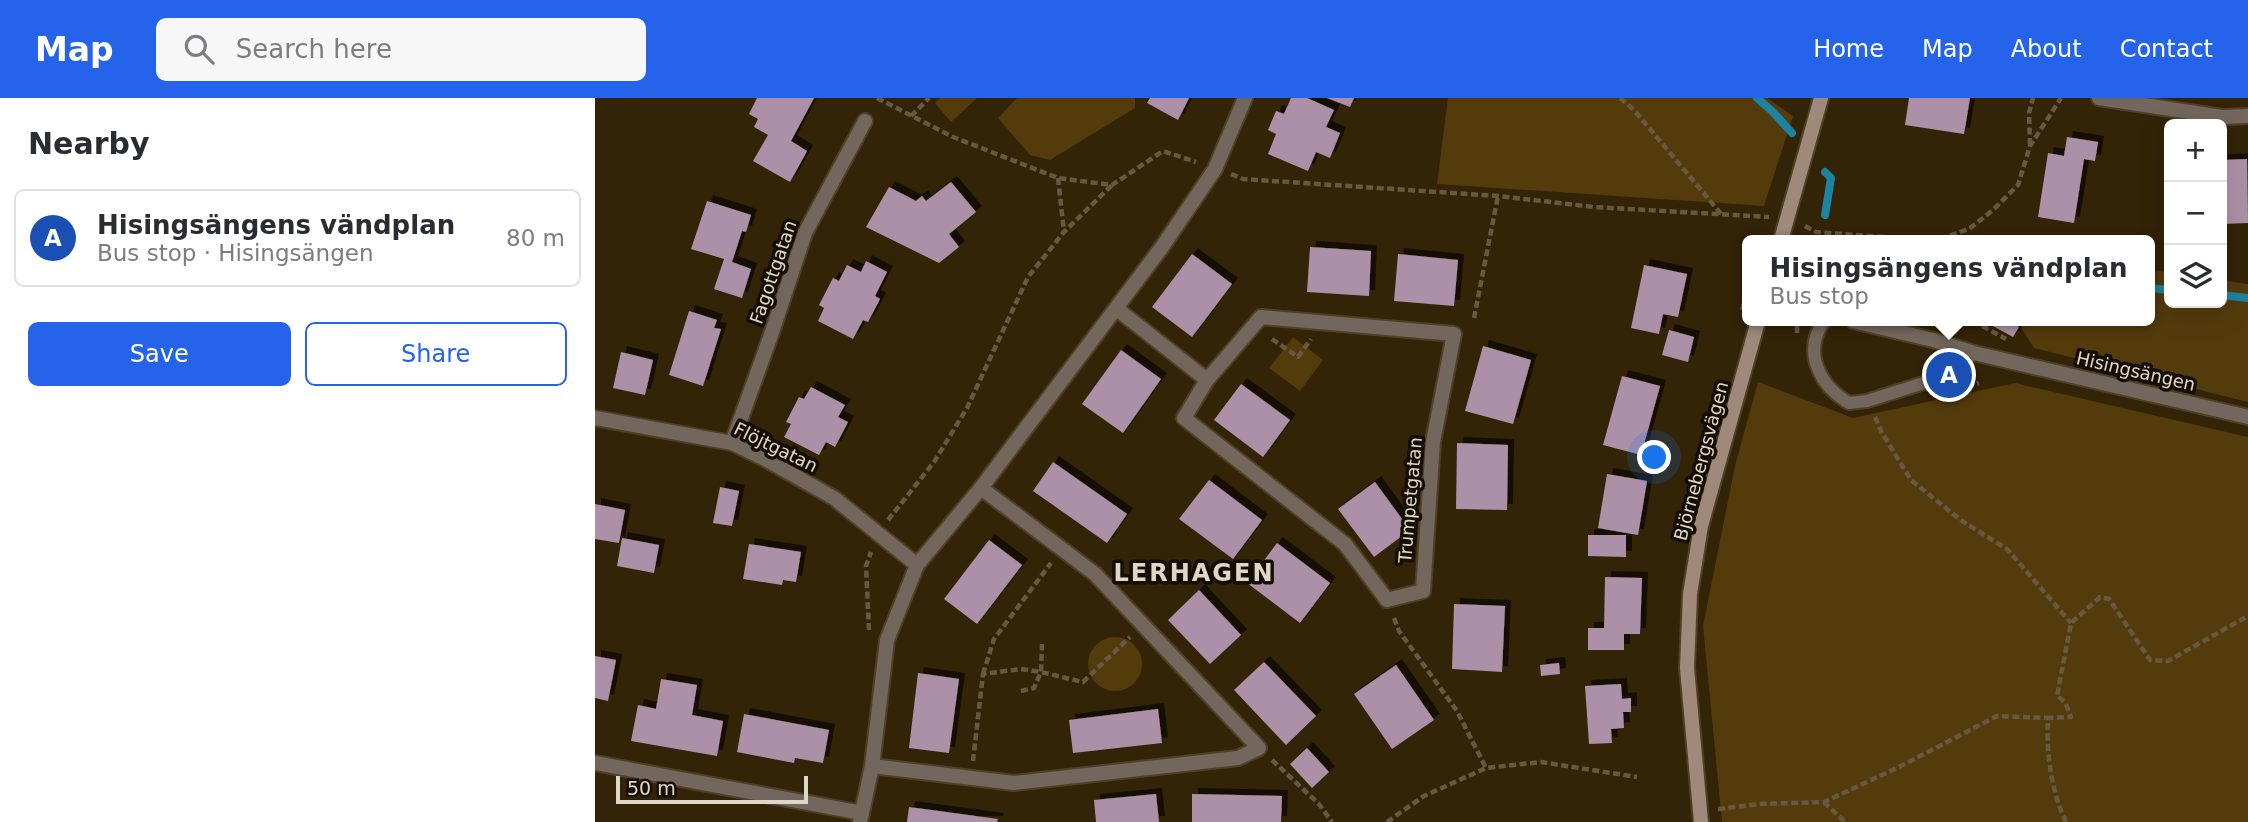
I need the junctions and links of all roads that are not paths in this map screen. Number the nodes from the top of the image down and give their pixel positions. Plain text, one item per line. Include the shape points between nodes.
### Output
1 (1245, 98) edge
2 (1821, 98) edge
3 (2099, 98) edge
4 (2248, 116) edge
5 (865, 121) dead end
6 (1782, 235) edge
7 (1117, 309) junction
8 (1757, 326) edge
9 (1820, 326) edge
10 (1873, 326) edge
11 (1974, 353) junction
12 (1207, 380) junction
13 (2248, 417) edge
14 (595, 418) edge
15 (732, 443) junction
16 (981, 488) junction
17 (916, 565) junction
18 (595, 763) edge
19 (872, 766) junction
20 (1700, 817) edge
21 (861, 818) edge

1 - 7 street via 1216,169
2 - 6 street
3 - 4 street via 2222,117
5 - 15 street, Fagottgatan via 805,233
7 - 12 street
7 - 16 street
8 - 20 street, Björnebergsvägen via 1701,526 1690,594 1688,668
9 - 11 lane via 1815,363 1829,388 1849,403 1949,375
10 - 11 street, Hisingsängen
11 - 13 street, Hisingsängen
12 - 12 street, Trumpetgatan via 1184,418 1345,544 1387,600 1423,591 1433,442 1454,334 1261,317
14 - 15 street, Flöjtgatan
15 - 17 street, Flöjtgatan via 834,498
16 - 17 street
16 - 19 street via 1095,574 1259,748 1238,758 1014,783
17 - 19 street via 887,640
18 - 21 street
19 - 21 street

